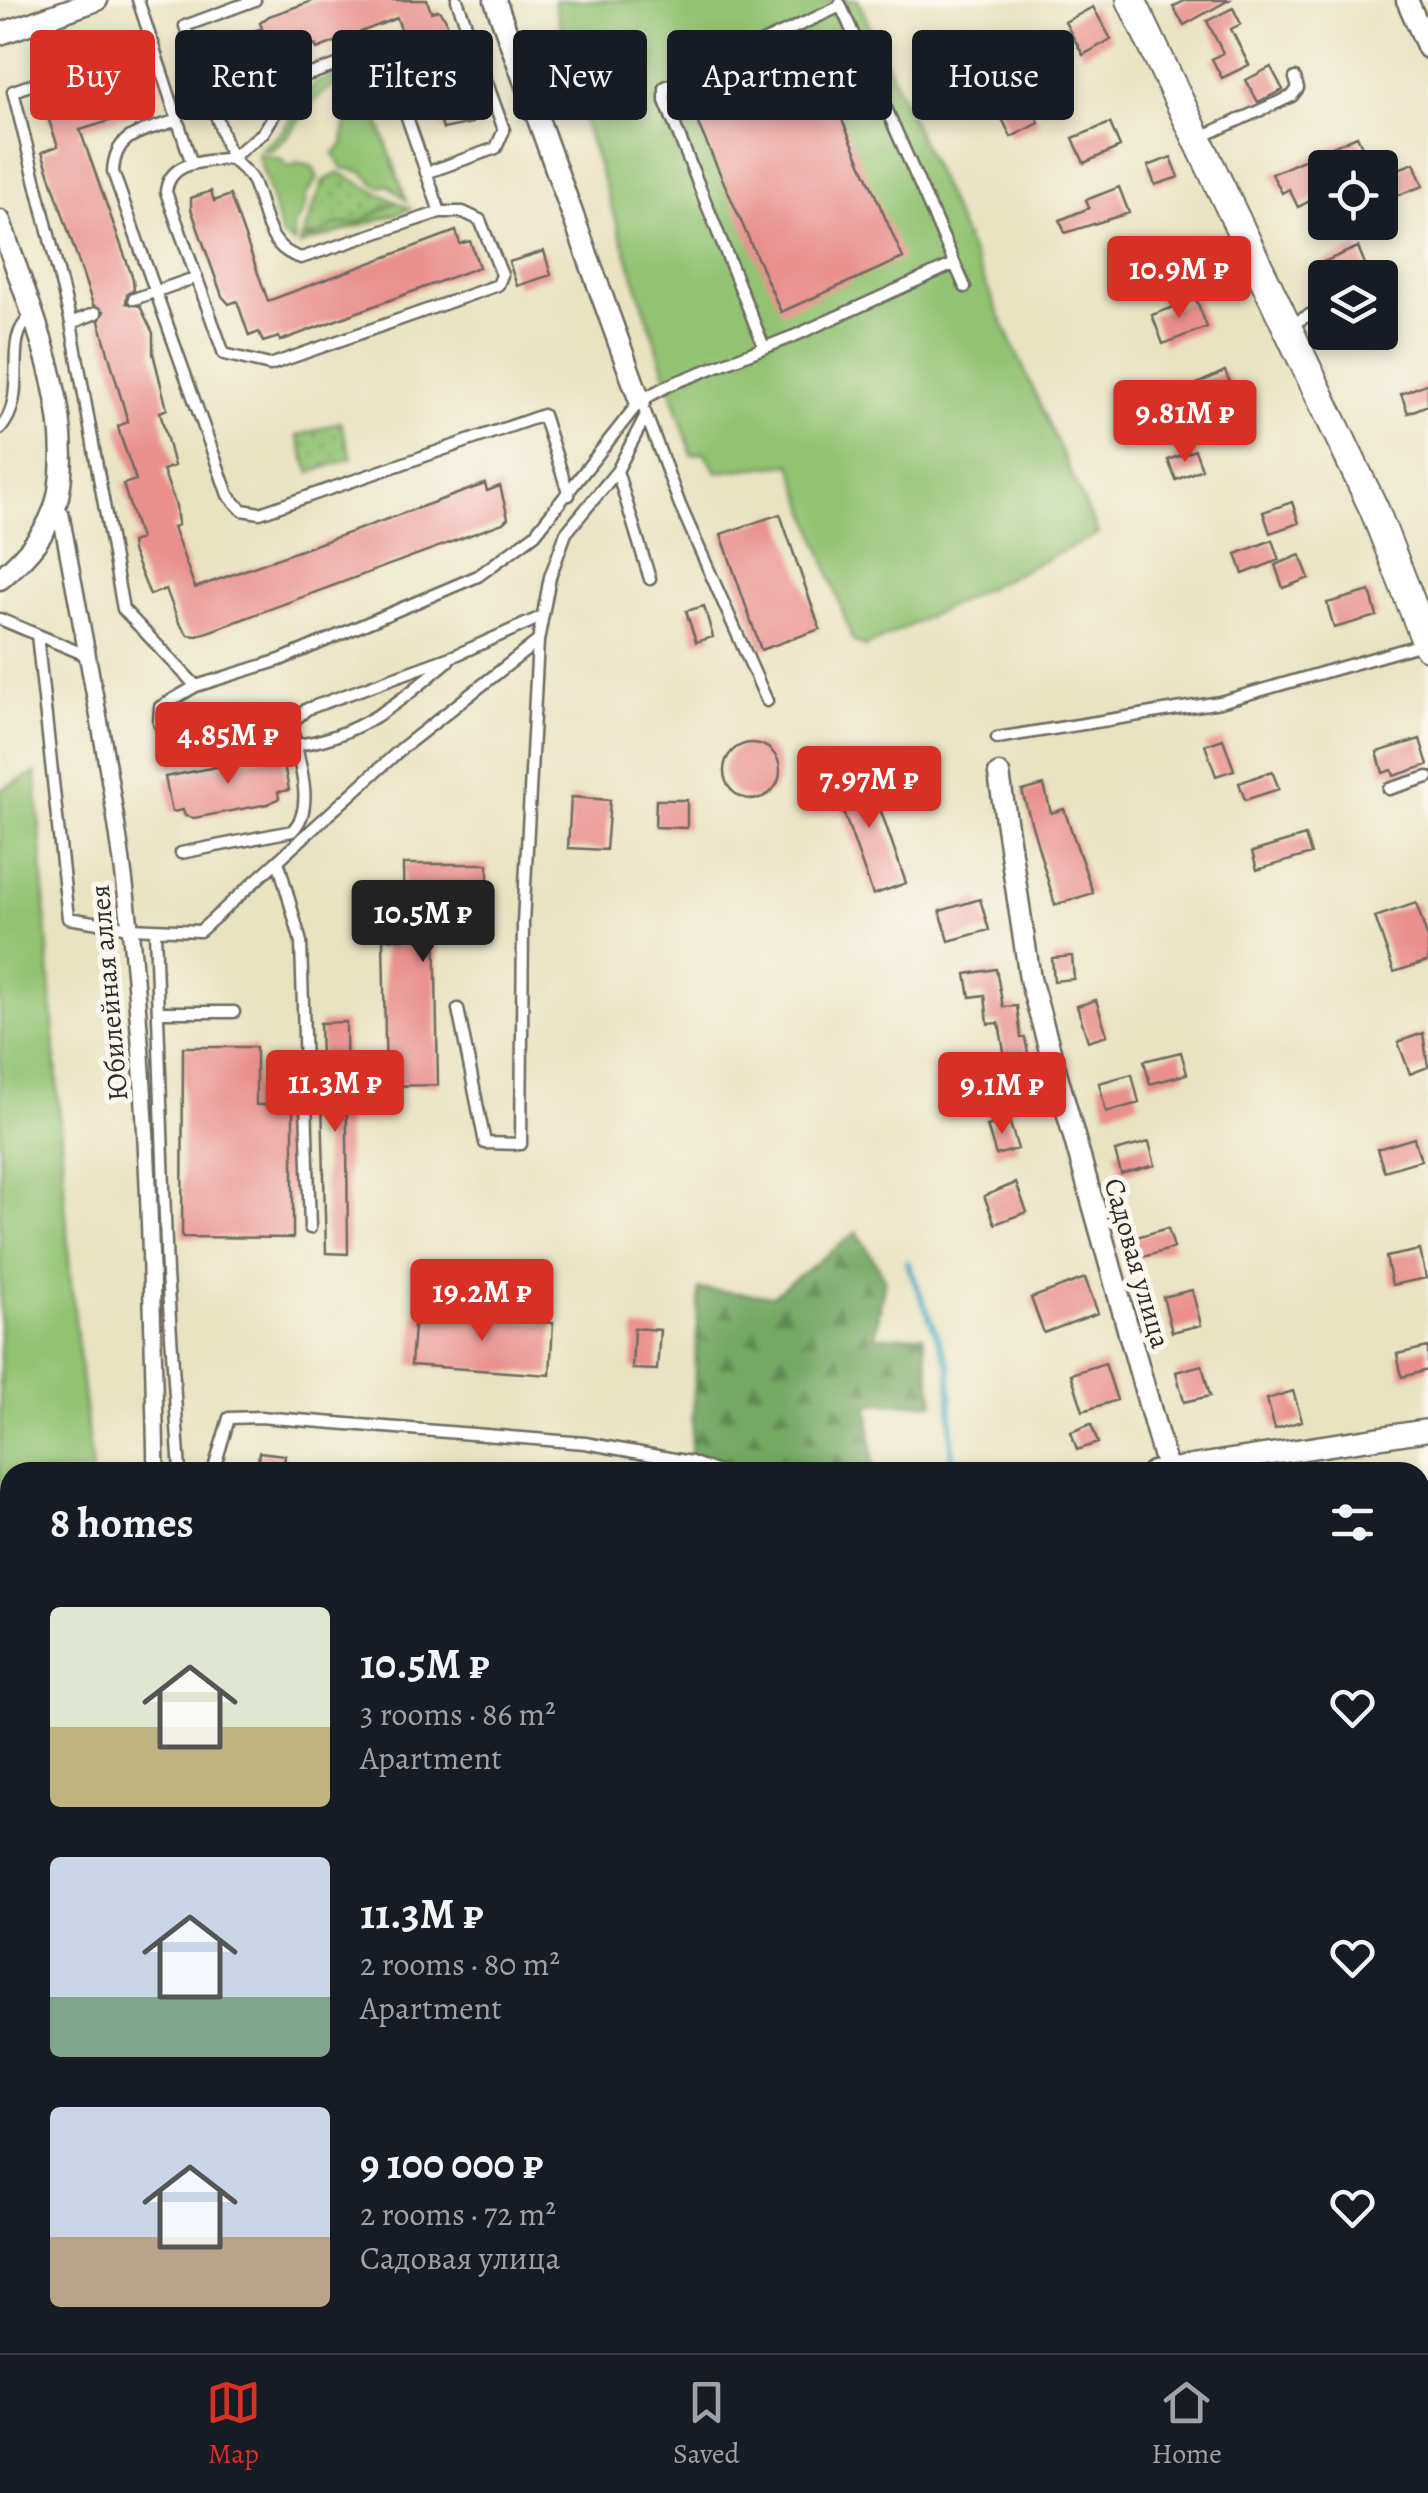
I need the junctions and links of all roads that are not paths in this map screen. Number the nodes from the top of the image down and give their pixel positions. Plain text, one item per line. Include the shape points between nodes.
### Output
1 (97, 0) edge
2 (138, 0) edge
3 (255, 0) edge
4 (458, 0) edge
5 (495, 0) edge
6 (1130, 0) edge
7 (1407, 0) edge
8 (840, 3) edge
9 (148, 30) edge
10 (0, 34) edge
11 (1428, 48) edge
12 (155, 52) edge
13 (1295, 78) dead end
14 (30, 86) edge
15 (175, 111) edge
16 (178, 120) joint
17 (1200, 138) junction
18 (231, 158) junction
19 (192, 164) junction
20 (426, 173) junction
21 (440, 212) junction
22 (0, 221) edge
23 (954, 264) junction
24 (196, 276) junction
25 (965, 287) dead end
26 (156, 291) junction
27 (134, 299) dead end
28 (96, 313) dead end
29 (1308, 316) edge
30 (32, 317) junction
31 (71, 323) junction
32 (1289, 326) junction
33 (764, 347) junction
34 (643, 408) junction
35 (0, 428) edge
36 (616, 470) junction
37 (569, 494) junction
38 (61, 516) dead end
39 (0, 579) edge
40 (650, 579) dead end
41 (541, 616) junction
42 (0, 619) edge
43 (37, 635) junction
44 (538, 641) junction
45 (1428, 644) edge
46 (456, 654) junction
47 (88, 656) junction
48 (196, 686) junction
49 (767, 701) dead end
50 (291, 723) junction
51 (997, 738) dead end
52 (295, 746) junction
53 (999, 774) dead end
54 (1428, 776) edge
55 (1389, 789) dead end
56 (181, 853) dead end
57 (279, 864) junction
58 (130, 928) junction
59 (155, 930) junction
60 (458, 1009) dead end
61 (161, 1012) junction
62 (234, 1012) dead end
63 (310, 1228) dead end
64 (1428, 1430) edge
65 (156, 1462) edge
66 (179, 1462) edge
67 (216, 1462) edge
68 (691, 1462) edge
69 (1161, 1462) edge
70 (1221, 1462) edge

1 - 10 street
2 - 9 lane
3 - 18 lane via 185,26
4 - 20 lane via 504,130 496,148
5 - 34 street
6 - 17 main road
7 - 11 street
8 - 23 lane
8 - 33 lane via 665,88
12 - 15 lane
13 - 17 lane via 1292,96
14 - 31 lane via 13,92
16 - 19 lane
16 - 26 lane via 123,140 114,150 113,172
17 - 32 main road
18 - 19 lane
18 - 20 lane via 263,132 296,79 372,53 386,60
18 - 21 lane via 251,177 272,240 285,254 301,258
19 - 24 lane via 168,179 166,192
20 - 21 lane
21 - 24 lane via 480,220 502,275 498,284 270,366 224,354
22 - 30 street
23 - 25 lane
23 - 33 lane
24 - 26 lane
26 - 27 lane
26 - 37 lane via 228,495 242,510 260,513 543,416
28 - 31 lane
29 - 32 lane
30 - 35 lane via 17,323 5,344 10,413
30 - 39 street via 51,379 59,494 41,538
31 - 48 lane via 124,609
32 - 45 main road
33 - 34 lane via 669,384
34 - 36 lane
34 - 37 lane
34 - 49 lane
36 - 40 lane
36 - 41 lane via 566,532
37 - 48 lane via 535,534 478,576 280,660
38 - 47 street, Юбилейная аллея
41 - 44 lane
41 - 46 lane
42 - 43 lane
43 - 47 lane
43 - 58 lane via 68,918
44 - 57 lane via 401,748
44 - 60 lane via 522,923 521,1144 485,1143
45 - 51 lane via 1220,702
46 - 50 lane via 308,709
46 - 52 lane via 362,726 330,741
47 - 58 street, Юбилейная аллея
48 - 50 lane via 160,707 167,738 183,742
50 - 52 lane
52 - 56 lane via 306,807 302,822 292,831
53 - 69 street, Садовая улица via 1030,980
54 - 55 lane
57 - 59 lane via 200,931
57 - 63 lane via 301,942
58 - 59 lane
58 - 65 street, Юбилейная аллея
59 - 61 lane
61 - 62 lane
61 - 66 lane
64 - 70 street
67 - 68 lane via 229,1418 260,1418 586,1443

